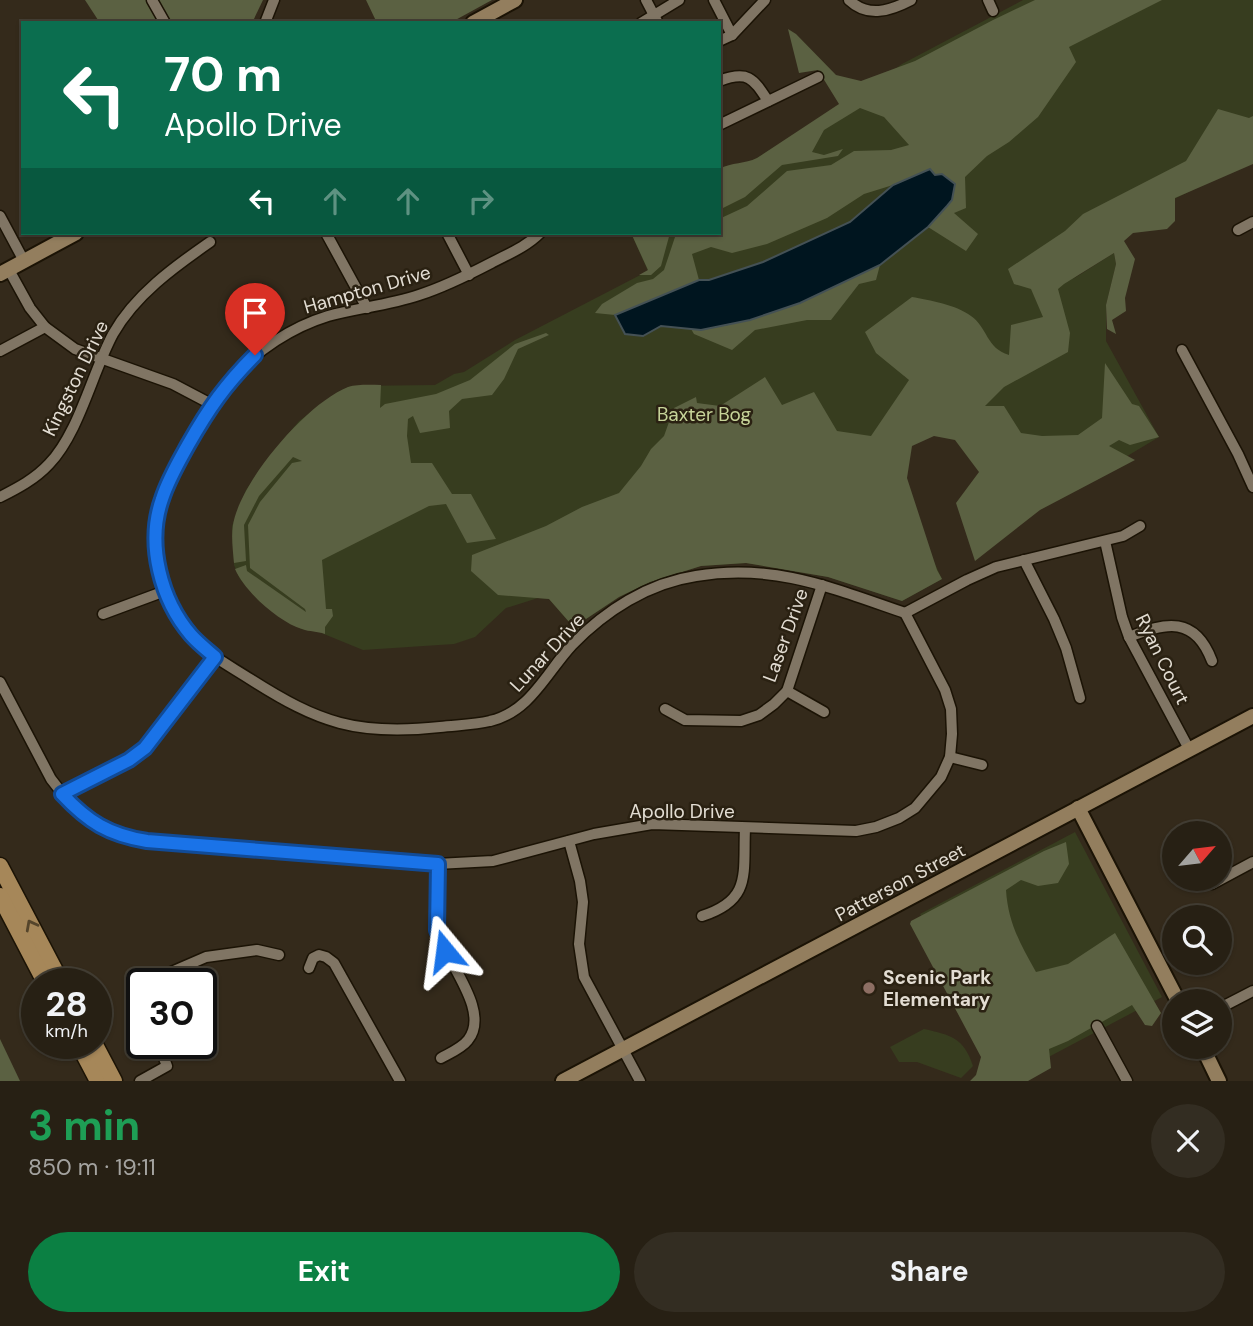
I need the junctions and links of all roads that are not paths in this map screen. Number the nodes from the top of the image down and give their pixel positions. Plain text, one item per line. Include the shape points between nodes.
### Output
1 (152, 0) edge
2 (274, 0) edge
3 (515, 0) edge
4 (646, 0) edge
5 (679, 0) edge
6 (714, 0) edge
7 (765, 0) edge
8 (849, 0) edge
9 (911, 0) edge
10 (988, 0) edge
11 (993, 10) dead end
12 (656, 18) edge
13 (164, 21) edge
14 (266, 21) edge
15 (477, 21) edge
16 (732, 35) junction
17 (721, 40) edge
18 (818, 78) dead end
19 (721, 80) edge
20 (768, 102) junction
21 (721, 124) edge
22 (0, 216) edge
23 (1253, 222) edge
24 (1238, 230) dead end
25 (72, 235) edge
26 (327, 235) edge
27 (448, 235) edge
28 (538, 235) edge
29 (210, 242) dead end
30 (24, 261) junction
31 (4, 272) edge
32 (469, 275) junction
33 (367, 308) junction
34 (45, 327) junction
35 (1182, 350) dead end
36 (0, 351) edge
37 (101, 360) junction
38 (211, 404) junction
39 (1253, 487) edge
40 (0, 498) edge
41 (1140, 526) dead end
42 (1105, 541) junction
43 (1024, 560) junction
44 (822, 585) junction
45 (165, 591) junction
46 (905, 613) junction
47 (103, 614) dead end
48 (1129, 637) junction
49 (215, 657) junction
50 (1212, 661) dead end
51 (0, 682) edge
52 (787, 691) junction
53 (1080, 698) dead end
54 (665, 709) dead end
55 (824, 712) dead end
56 (1253, 716) edge
57 (1189, 750) junction
58 (950, 757) junction
59 (982, 765) dead end
60 (62, 794) junction
61 (1078, 808) junction
62 (746, 828) junction
63 (569, 841) junction
64 (1253, 862) edge
65 (438, 864) junction
66 (0, 866) edge
67 (1232, 873) edge
68 (0, 896) edge
69 (702, 916) dead end
70 (279, 955) dead end
71 (38, 968) edge
72 (54, 968) edge
73 (181, 968) edge
74 (309, 968) dead end
75 (1172, 989) edge
76 (1253, 991) edge
77 (1232, 1002) edge
78 (1097, 1026) dead end
79 (622, 1049) junction
80 (441, 1058) dead end
81 (86, 1059) edge
82 (102, 1059) edge
83 (164, 1059) edge
84 (1208, 1059) edge
85 (1122, 1079) edge
86 (98, 1081) edge
87 (114, 1081) edge
88 (140, 1081) edge
89 (400, 1081) edge
90 (564, 1081) edge
91 (640, 1081) edge
92 (1219, 1081) edge

1 - 13 street
2 - 14 street
3 - 15 street
4 - 12 street
5 - 12 street
6 - 16 street
7 - 16 street
8 - 9 street via 867,12 884,12
10 - 11 street
16 - 17 street
18 - 20 street
19 - 20 street via 743,75 753,79
20 - 21 street
22 - 30 street
23 - 24 street
25 - 30 street
26 - 33 street
27 - 32 street
28 - 32 street, Hampton Drive
29 - 37 street, Kingston Drive via 145,294 114,332
30 - 31 street
31 - 34 street
32 - 33 street, Hampton Drive
33 - 38 street, Hampton Drive via 328,316 279,338 232,377
34 - 36 street
34 - 37 street via 75,349
35 - 39 street
37 - 38 street via 133,368
37 - 40 street, Kingston Drive via 64,446 35,478
38 - 45 street, Hampton Drive via 160,501 155,536
41 - 42 street
42 - 43 street
42 - 48 street, Ryan Court
43 - 46 street via 996,567
43 - 53 street via 1066,648
44 - 46 street, Lunar Drive
44 - 49 street, Lunar Drive via 755,571 692,576 663,584 603,618 572,646 526,704 490,721 404,731 338,724 293,706
44 - 52 street, Laser Drive
45 - 47 street
45 - 49 street, Lunar Drive via 192,636
46 - 58 street, Apollo Drive via 951,709
48 - 50 street via 1158,625 1176,626 1206,644
48 - 57 street, Ryan Court
49 - 60 street via 145,748
51 - 60 street, Apollo Drive
52 - 54 street, Laser Drive via 759,715 741,721 685,720
52 - 55 street
56 - 57 street, Patterson Street
57 - 61 street, Patterson Street
58 - 59 street
58 - 62 street, Apollo Drive via 941,777 915,808 876,827 856,831
60 - 65 street, Apollo Drive via 81,814 125,837
61 - 75 street
61 - 79 street, Patterson Street
62 - 63 street, Apollo Drive via 652,824
62 - 69 street via 738,894 720,910
63 - 65 street, Apollo Drive via 493,861
63 - 79 street via 583,902 580,962
64 - 67 street
65 - 80 street via 437,930 473,1010 473,1032 467,1042
72 -> 66 main road
68 - 71 main road
70 - 73 street via 257,950 206,957
74 - 89 street via 319,955 334,963
76 - 77 street
78 - 85 street
79 - 90 street, Patterson Street
79 - 91 street
81 - 86 main road
82 - 87 main road
83 - 88 street via 167,1066
84 - 92 street

